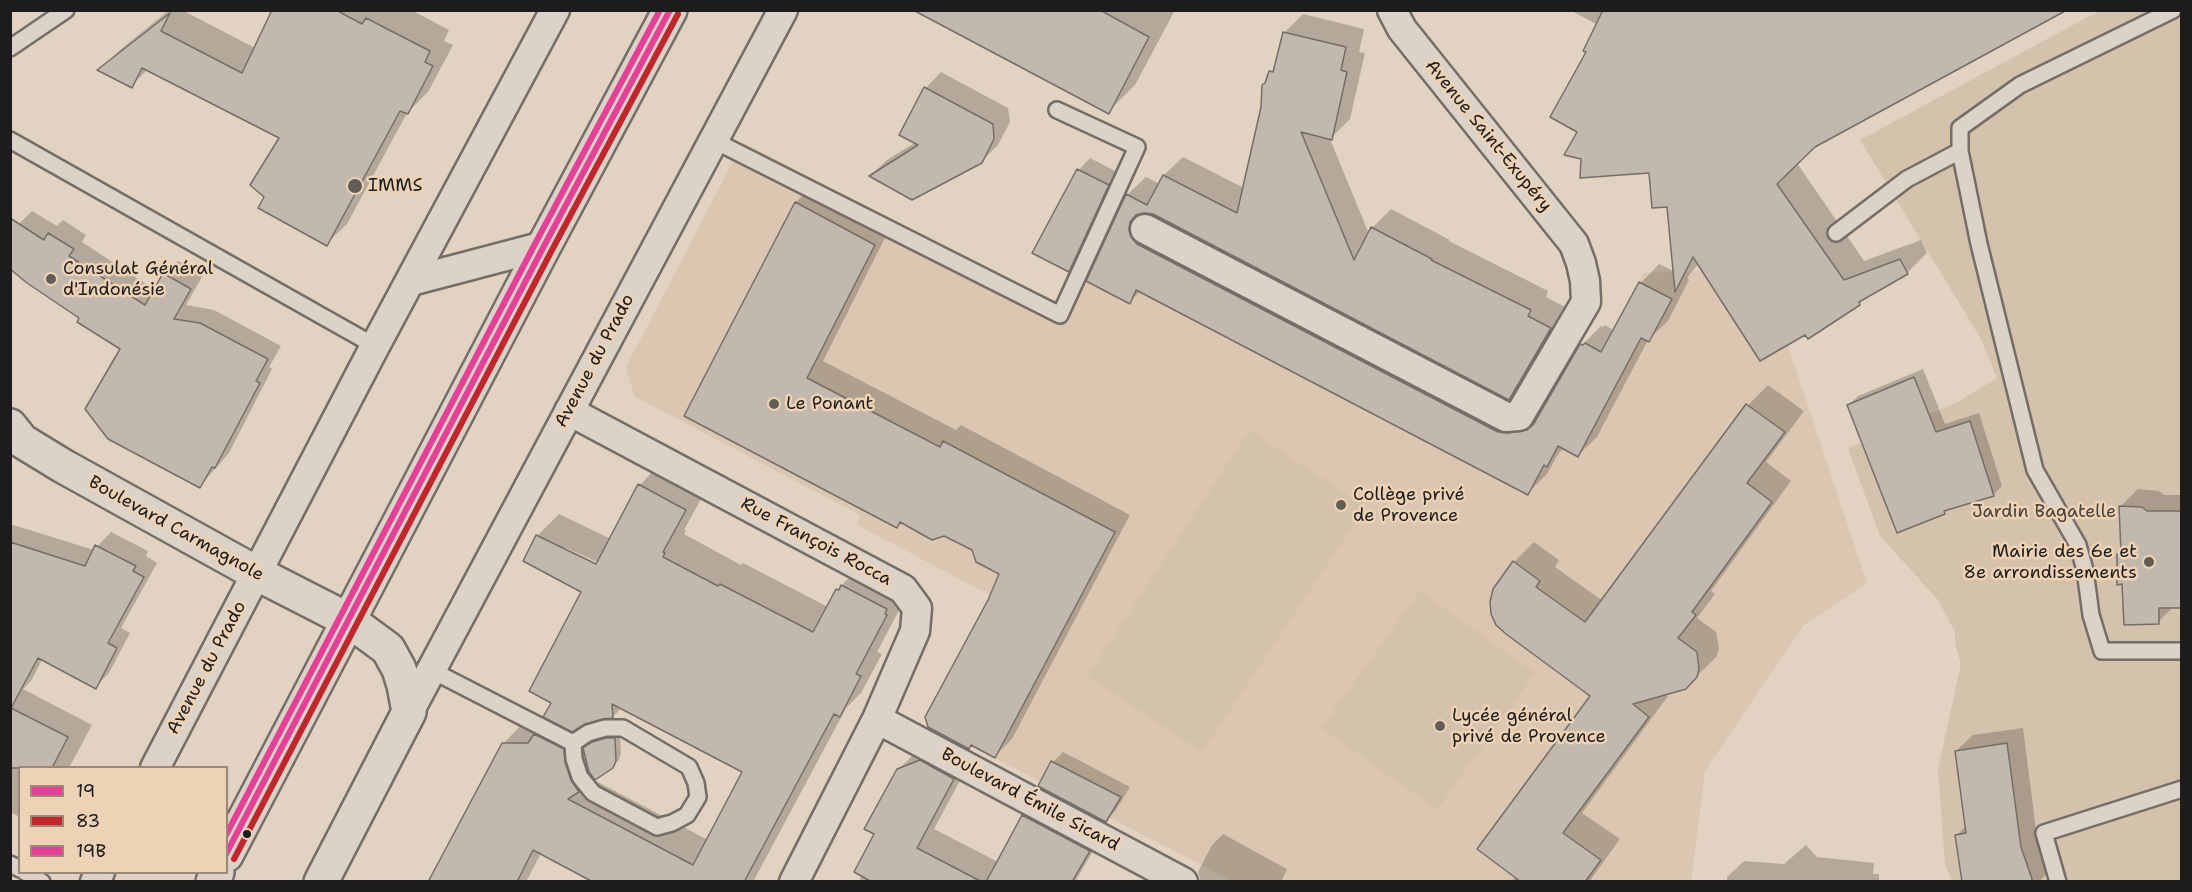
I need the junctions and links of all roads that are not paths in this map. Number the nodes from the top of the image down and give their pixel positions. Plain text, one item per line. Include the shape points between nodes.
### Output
1 (66, 10) edge
2 (555, 10) edge
3 (783, 10) edge
4 (1392, 10) edge
5 (2173, 10) edge
6 (659, 20) edge
7 (10, 48) edge
8 (1057, 110) dead end
9 (10, 140) edge
10 (713, 140) junction
11 (1960, 151) junction
12 (1145, 229) dead end
13 (1836, 233) dead end
14 (544, 246) junction
15 (411, 281) junction
16 (375, 346) junction
17 (568, 411) junction
18 (10, 426) edge
19 (256, 573) junction
20 (350, 621) junction
21 (2181, 651) edge
22 (431, 670) junction
23 (409, 712) junction
24 (877, 719) junction
25 (573, 743) junction
26 (156, 766) edge
27 (2181, 789) edge
28 (228, 851) edge
29 (27, 874) edge
30 (42, 882) edge
31 (321, 882) edge
32 (794, 882) edge
33 (1183, 882) edge
34 (2058, 882) edge

1 - 7 lane
2 - 15 street, Avenue du Prado
3 - 10 street, Avenue du Prado
4 - 12 street, Avenue Saint-Exupéry via 1402,29 1574,244 1581,263 1586,302 1518,416 1506,417
5 - 11 lane via 2020,85 1960,128
6 - 14 main road
8 - 10 lane via 1137,147 1060,315
9 - 16 lane
10 - 17 street, Avenue du Prado
11 - 13 lane via 1907,179
11 - 21 lane via 2035,470 2078,545 2102,651
14 - 15 street
14 - 20 main road
15 - 16 street, Avenue du Prado
16 - 19 street, Avenue du Prado
17 - 22 street, Avenue du Prado
17 - 24 street, Rue François Rocca via 903,589 917,608 915,632
18 - 19 main road, Boulevard Carmagnole via 22,441 63,466
19 - 20 main road, Boulevard Carmagnole
19 - 26 street, Avenue du Prado
20 - 23 main road via 388,649 404,685
20 - 28 main road
22 - 23 street, Avenue du Prado
22 - 25 lane
23 - 31 main road, Avenue du Prado
24 - 32 street, Rue François Rocca
24 - 33 street, Boulevard Émile Sicard
25 - 25 lane via 580,777 593,793 657,827 687,815 698,797 688,767 623,728 588,733
27 - 34 lane via 2044,833
29 - 30 lane

